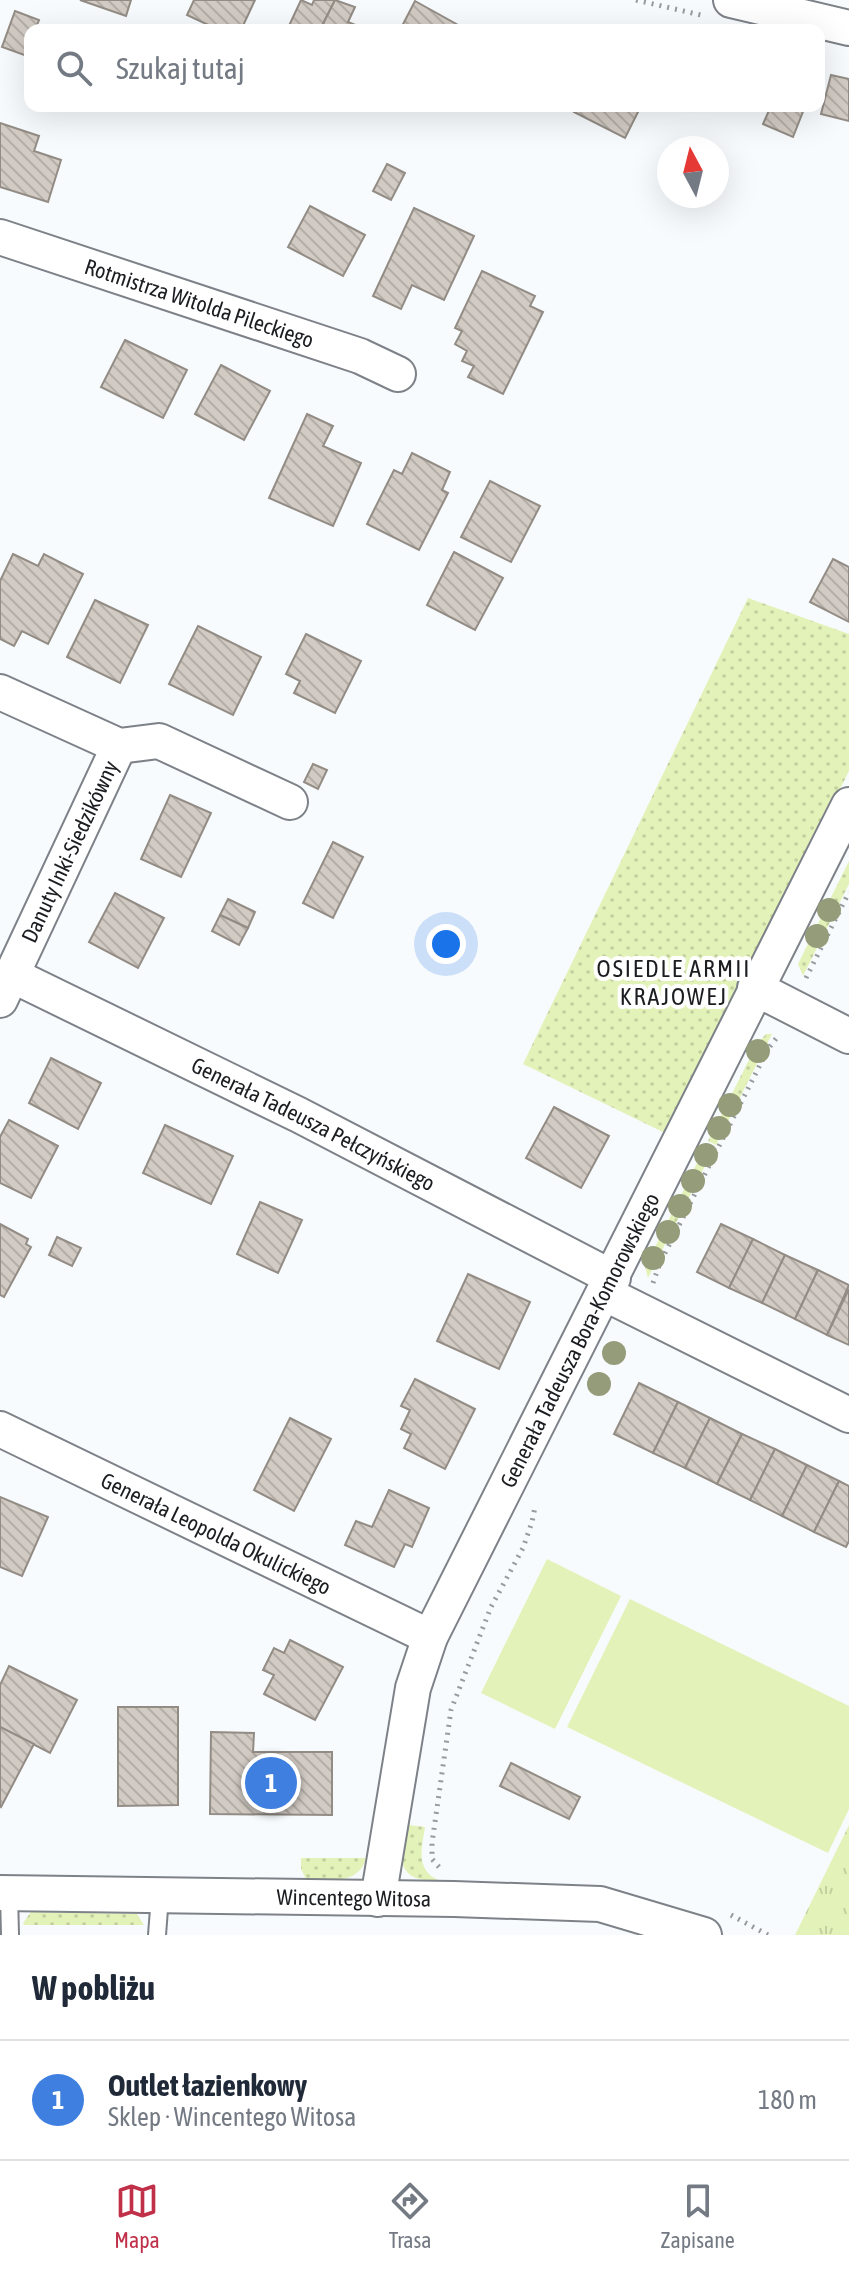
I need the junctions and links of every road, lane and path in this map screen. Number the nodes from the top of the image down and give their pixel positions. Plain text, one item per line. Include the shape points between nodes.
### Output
1 (731, 0) edge
2 (849, 28) edge
3 (0, 237) edge
4 (398, 374) dead end
5 (0, 692) edge
6 (119, 746) junction
7 (290, 802) dead end
8 (849, 805) edge
9 (849, 892) edge
10 (6, 987) edge
11 (755, 988) junction
12 (798, 1010) junction
13 (849, 1036) edge
14 (608, 1285) junction
15 (642, 1312) junction
16 (849, 1415) edge
17 (0, 1429) edge
18 (535, 1506) dead end
19 (430, 1637) junction
20 (447, 1869) dead end
21 (4, 1894) edge
22 (378, 1899) junction
23 (158, 1920) edge
24 (715, 1924) edge
25 (10, 1932) edge
26 (768, 1935) edge

1 - 2 street
3 - 4 street, Rotmistrza Witolda Pileckiego via 360,356
5 - 6 street
6 - 7 street via 159,741
6 - 10 street, Danuty Inki-Siedzikówny
8 - 11 street, Generała Tadeusza Bora-Komorowskiego
9 - 12 path via 808,973
10 - 14 street, Generała Tadeusza Pełczyńskiego via 299,1115
11 - 12 street
11 - 14 street, Generała Tadeusza Bora-Komorowskiego
12 - 13 street
12 - 15 path via 768,1049 660,1263
14 - 15 street, Generała Tadeusza Pełczyńskiego
14 - 19 street, Generała Tadeusza Bora-Komorowskiego
15 - 16 street, Generała Tadeusza Pełczyńskiego
17 - 19 street, Generała Leopolda Okulickiego
18 - 20 path via 523,1548 491,1607 451,1710 432,1843 432,1859
19 - 22 street, Generała Tadeusza Bora-Komorowskiego via 413,1688
21 - 23 street, Wincentego Witosa
21 - 25 lane
22 - 23 street, Wincentego Witosa
22 - 24 street, Wincentego Witosa via 600,1904
24 - 26 path

